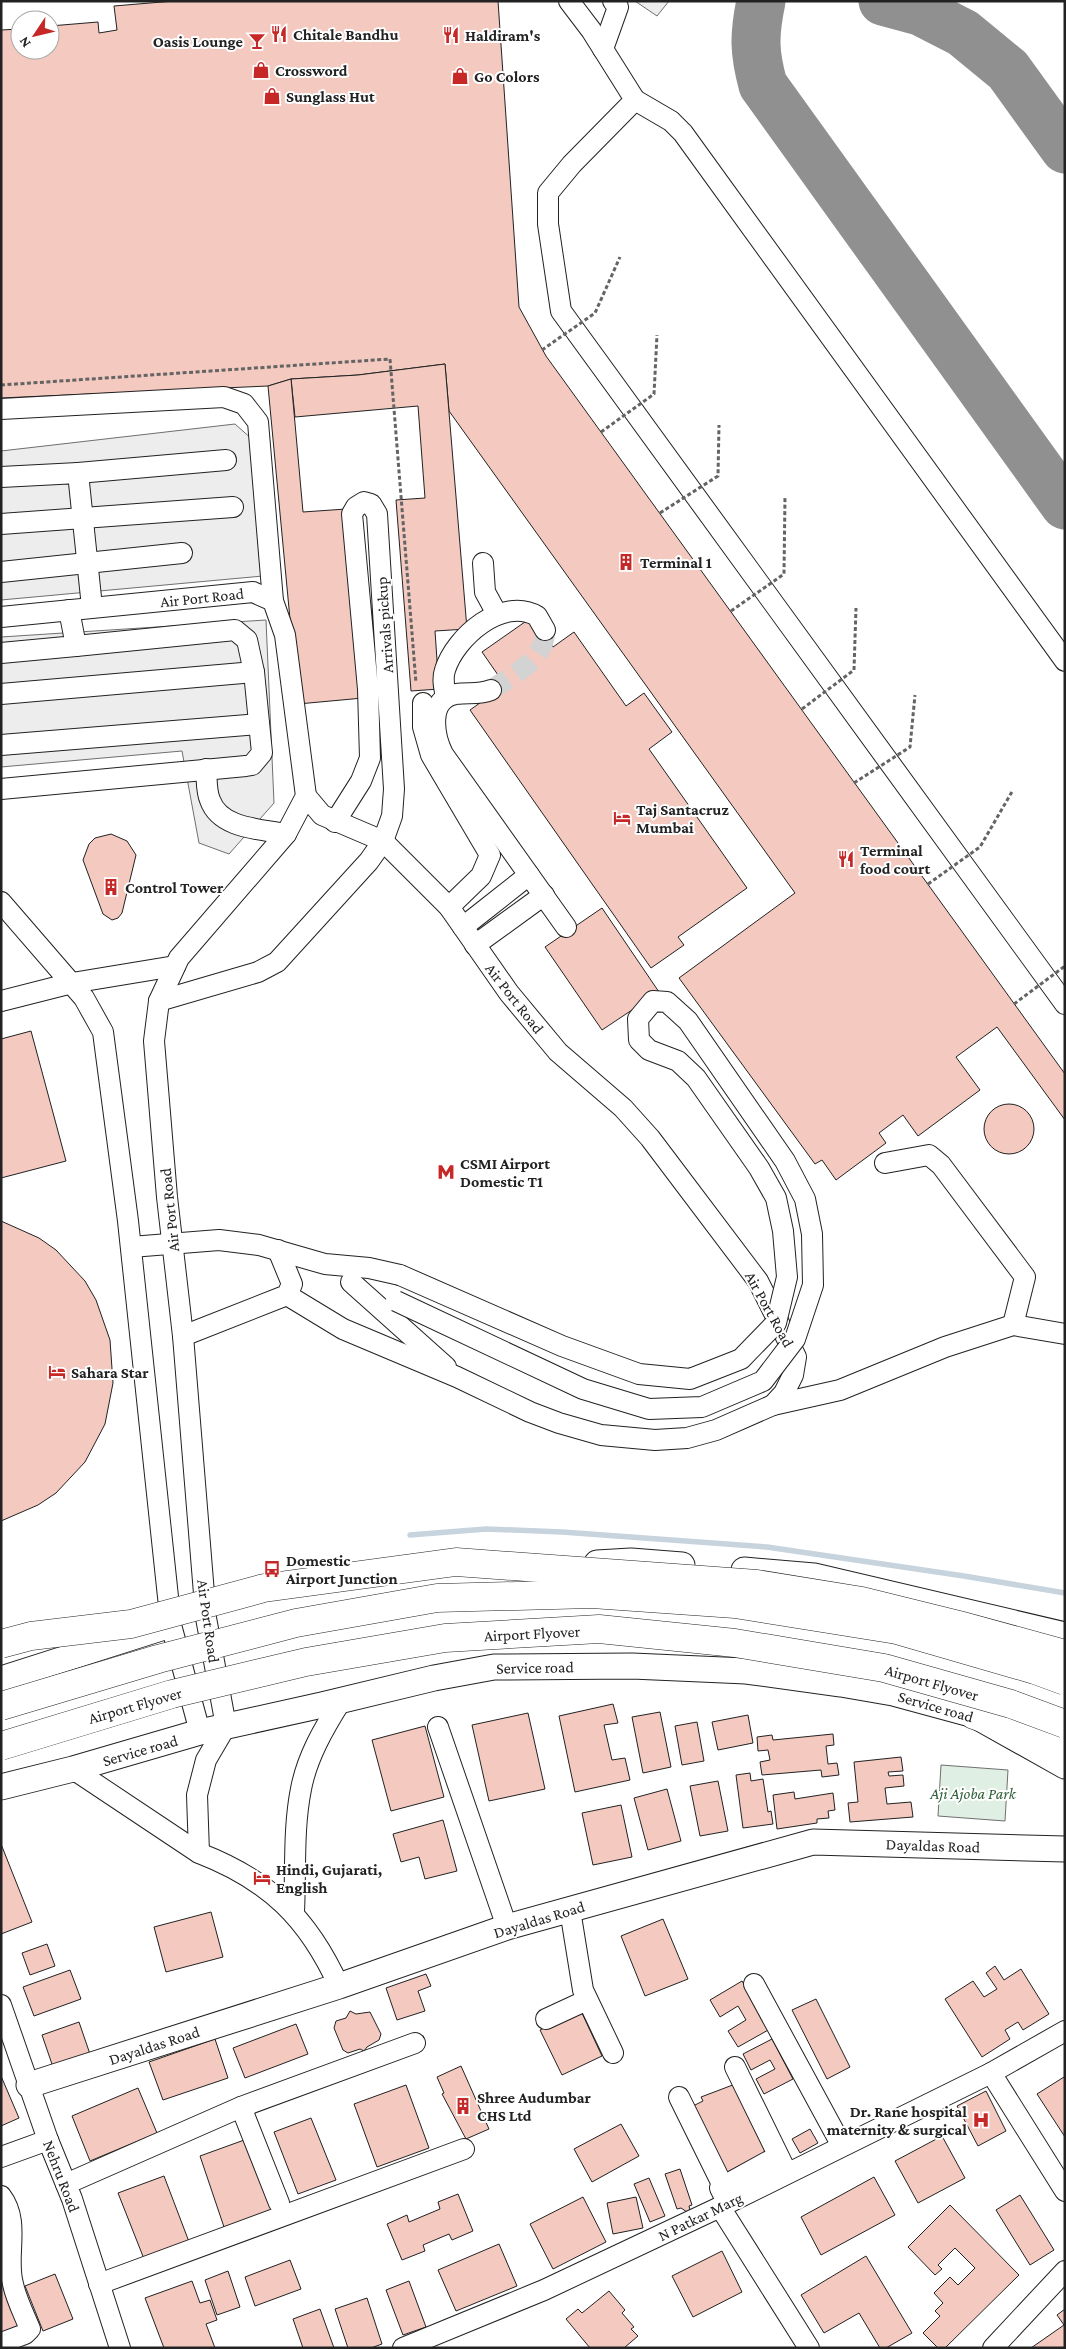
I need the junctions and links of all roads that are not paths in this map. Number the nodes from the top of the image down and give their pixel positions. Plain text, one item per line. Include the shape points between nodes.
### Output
1 (569, 1) edge
2 (613, 1) edge
3 (603, 49) junction
4 (635, 100) junction
5 (1, 409) edge
6 (226, 460) dead end
7 (78, 473) junction
8 (1, 477) edge
9 (233, 507) dead end
10 (82, 517) junction
11 (1, 524) edge
12 (182, 553) dead end
13 (483, 563) dead end
14 (87, 564) junction
15 (1, 572) edge
16 (273, 601) junction
17 (92, 607) junction
18 (69, 610) junction
19 (496, 614) junction
20 (1, 616) edge
21 (545, 630) dead end
22 (76, 646) junction
23 (1, 653) edge
24 (1065, 661) edge
25 (254, 672) junction
26 (491, 690) tunnel mouth
27 (1, 694) edge
28 (446, 696) junction
29 (423, 703) dead end
30 (259, 724) junction
31 (1, 745) edge
32 (206, 769) junction
33 (1, 789) edge
34 (306, 796) junction
35 (335, 822) junction
36 (286, 834) junction
37 (383, 841) junction
38 (529, 875) junction
39 (544, 895) junction
40 (1, 902) edge
41 (449, 907) junction
42 (463, 927) junction
43 (566, 927) dead end
44 (475, 945) junction
45 (175, 966) junction
46 (72, 984) junction
47 (1, 1001) edge
48 (159, 1001) junction
49 (1065, 1004) edge
50 (885, 1163) dead end
51 (173, 1243) junction
52 (131, 1247) junction
53 (278, 1250) junction
54 (325, 1264) junction
55 (351, 1282) junction
56 (287, 1295) junction
57 (1014, 1325) junction
58 (1065, 1334) edge
59 (183, 1336) junction
60 (457, 1377) junction
61 (773, 1406) junction
62 (206, 1618) junction
63 (171, 1625) junction
64 (1065, 1635) edge
65 (1, 1644) edge
66 (1065, 1654) edge
67 (1, 1679) edge
68 (1065, 1681) edge
69 (341, 1701) junction
70 (1, 1706) edge
71 (974, 1715) junction
72 (1065, 1724) edge
73 (226, 1726) junction
74 (438, 1727) dead end
75 (200, 1732) junction
76 (1, 1746) edge
77 (1065, 1746) edge
78 (1065, 1766) edge
79 (73, 1769) junction
80 (1, 1787) edge
81 (1065, 1848) edge
82 (199, 1853) junction
83 (570, 1910) junction
84 (294, 1912) junction
85 (507, 1928) junction
86 (754, 1984) dead end
87 (339, 1986) junction
88 (587, 2000) junction
89 (1, 2005) edge
90 (546, 2019) dead end
91 (1065, 2031) edge
92 (415, 2043) dead end
93 (613, 2053) dead end
94 (735, 2066) dead end
95 (991, 2073) junction
96 (29, 2085) junction
97 (679, 2097) dead end
98 (241, 2107) junction
99 (48, 2140) junction
100 (842, 2146) junction
101 (464, 2149) dead end
102 (3, 2159) edge
103 (783, 2165) junction
104 (66, 2184) junction
105 (1065, 2192) edge
106 (1, 2196) edge
107 (724, 2199) junction
108 (279, 2203) dead end
109 (1065, 2271) edge
110 (99, 2284) junction
111 (1, 2343) edge
112 (120, 2348) edge
113 (403, 2348) edge
114 (808, 2348) edge
115 (992, 2348) edge

1 - 3 street
2 - 3 street via 618,7
3 - 4 street
4 - 24 street via 671,121 683,133
4 - 49 street via 548,193 548,224 561,311
5 - 16 street via 224,397 244,404 258,422
6 - 7 street
7 - 8 street
7 - 10 street
9 - 10 street
10 - 11 street
10 - 14 street
12 - 14 street
13 - 19 street via 485,592
14 - 15 street
14 - 17 street
16 - 17 street, Air Port Road via 253,592
16 - 34 street via 285,635
17 - 18 street, Air Port Road
18 - 20 street, Air Port Road
18 - 22 street
19 - 21 street via 518,609 529,611 537,616
19 - 28 street via 471,631 448,663 443,683
22 - 23 street
22 - 25 street via 235,630 247,640
25 - 27 street
25 - 30 street
26 - 28 street
28 - 38 street via 440,704 434,726 439,746
29 - 41 street via 423,727 430,756 490,855 481,876
30 - 31 street
30 - 32 street via 262,753 252,765
32 - 33 street
32 - 36 street via 209,800 222,817 235,824
34 - 35 street via 322,815
34 - 36 street, Air Port Road
35 - 37 street, Air Port Road
35 - 37 street, Arrivals pickup via 361,781 370,758 368,689 352,514 364,502 371,504 377,514 394,789 392,816
36 - 45 street, Air Port Road
37 - 41 street, Air Port Road
37 - 48 street, Arrivals pickup via 369,861 277,962 258,972
38 - 39 street
38 - 42 street
39 - 43 street
39 - 44 street
40 - 46 street, Air Port Road
41 - 42 street, Air Port Road
42 - 44 street, Air Port Road
44 - 61 street, Air Port Road via 509,993 558,1052 623,1108 650,1138 758,1280 796,1357 793,1376
45 - 46 street
45 - 48 street, Air Port Road
46 - 47 street
46 - 52 street, Air Port Road via 103,1032
48 - 51 street, Air Port Road via 154,1041
50 - 57 street via 929,1156 941,1165 1025,1277
51 - 52 street
51 - 53 street via 219,1240
51 - 59 street, Air Port Road
52 - 63 street, Air Port Road
53 - 54 street
53 - 56 street via 292,1284
54 - 55 street
54 - 55 street, bridge via 400,1274 562,1346 639,1374 690,1379 741,1359 776,1323 787,1277 776,1198 696,1078 678,1061 649,1050 639,1040 638,1019 653,1001 667,1002 688,1021 785,1161 805,1199 812,1234 813,1285 795,1338 763,1381 702,1407 649,1409 583,1390 396,1300
55 - 60 street
56 - 59 street
56 - 60 street via 343,1329
57 - 58 street
57 - 61 street via 945,1347 840,1390
59 - 62 street, Air Port Road
60 - 61 street via 558,1423 601,1435 687,1438 716,1430
62 - 63 main road
62 - 64 main road via 297,1592 441,1572 631,1561 814,1576
62 - 73 street, Air Port Road
63 - 67 main road
63 - 75 street, Air Port Road
65 - 66 highway, bridge via 31,1636 131,1624 264,1588 456,1562 757,1584 862,1602
68 - 70 highway, bridge via 898,1630 735,1604 592,1594 437,1598 296,1623 158,1659
69 - 71 main road, Service road via 494,1667 632,1666 746,1671 840,1684 893,1693
69 - 73 main road, Service road
69 - 84 street via 326,1725 302,1786 295,1844
71 - 77 highway
71 - 78 main road, Service road
72 - 76 highway, Airport Flyover, bridge via 1011,1704 884,1668 734,1643 599,1629 445,1638 306,1662 172,1694
73 - 75 main road, Service road
73 - 82 street via 206,1760 197,1795
74 - 85 street
75 - 79 main road, Service road
79 - 80 main road, Service road
79 - 82 street
81 - 83 main road, Dayaldas Road via 813,1842
82 - 84 street via 257,1882
83 - 85 main road, Dayaldas Road
83 - 88 street
84 - 87 street via 324,1953
85 - 87 main road, Dayaldas Road
86 - 100 street
87 - 96 main road, Dayaldas Road
88 - 90 street
88 - 93 street
89 - 96 street, Nehru Road
91 - 95 street, N Patkar Marg
92 - 98 street
94 - 103 street
95 - 100 street, N Patkar Marg
95 - 105 street
96 - 99 street, Nehru Road
97 - 107 street
98 - 104 street
98 - 108 street
99 - 102 street
99 - 104 street, Nehru Road
100 - 103 street, N Patkar Marg
101 - 110 street
103 - 107 street, N Patkar Marg
104 - 110 street, Nehru Road
106 - 111 street via 11,2220 13,2284 30,2329
107 - 113 street, N Patkar Marg via 544,2290
107 - 114 street
109 - 115 street
110 - 112 street, Nehru Road

